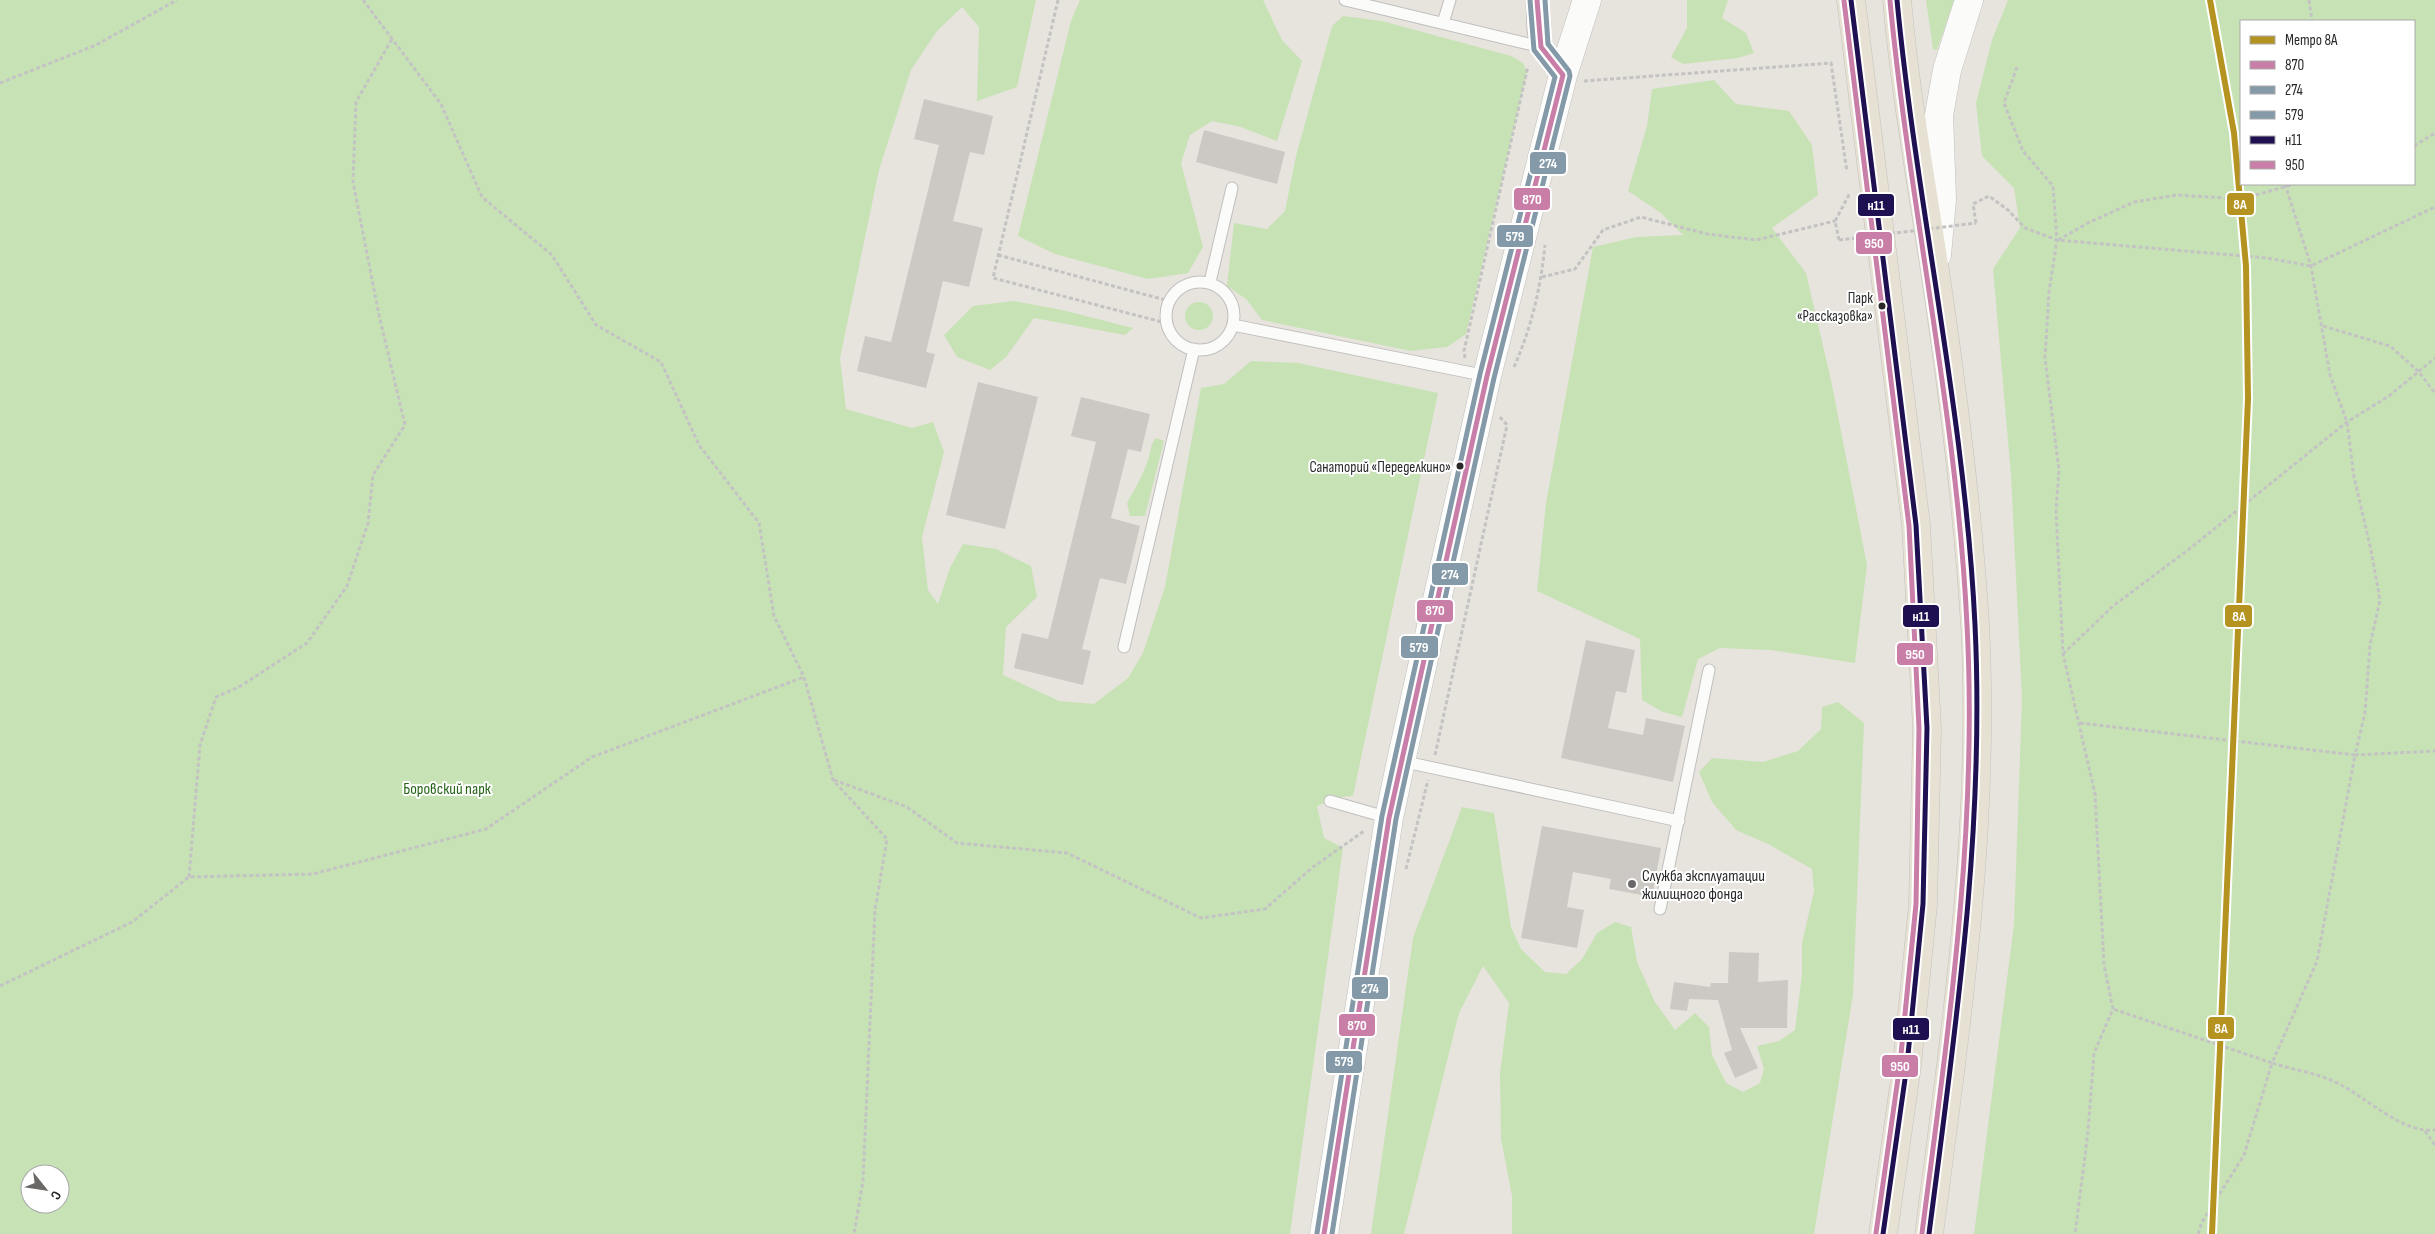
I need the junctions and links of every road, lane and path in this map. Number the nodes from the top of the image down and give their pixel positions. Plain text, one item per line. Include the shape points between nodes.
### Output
1 (177, 0) edge
2 (363, 0) edge
3 (1058, 0) edge
4 (1345, 0) edge
5 (1450, 0) edge
6 (1538, 0) edge
7 (1851, 0) edge
8 (1897, 0) edge
9 (1970, 0) edge
10 (2309, 0) edge
11 (1578, 3) edge
12 (2312, 20) edge
13 (1443, 23) junction
14 (392, 39) junction
15 (1531, 44) junction
16 (2017, 67) dead end
17 (1574, 82) junction
18 (0, 83) edge
19 (2435, 133) edge
20 (2415, 145) edge
21 (1848, 176) dead end
22 (2285, 185) edge
23 (1849, 186) dead end
24 (1232, 188) dead end
25 (2435, 207) edge
26 (1835, 221) junction
27 (1546, 240) dead end
28 (2057, 240) junction
29 (998, 254) junction
30 (2311, 266) junction
31 (1935, 274) junction
32 (1542, 277) junction
33 (1210, 282) junction
34 (1169, 301) junction
35 (1166, 323) junction
36 (1233, 325) junction
37 (2323, 326) junction
38 (1194, 349) junction
39 (2435, 358) edge
40 (2419, 372) junction
41 (1499, 375) junction
42 (2435, 393) edge
43 (1495, 412) dead end
44 (2347, 422) junction
45 (1124, 647) dead end
46 (2063, 654) junction
47 (1710, 670) dead end
48 (804, 677) junction
49 (2080, 723) junction
50 (2435, 751) edge
51 (2355, 755) junction
52 (1401, 761) junction
53 (1432, 768) junction
54 (833, 780) junction
55 (1330, 801) dead end
56 (1679, 821) junction
57 (1380, 822) junction
58 (189, 877) junction
59 (1404, 879) dead end
60 (1660, 909) dead end
61 (0, 986) edge
62 (2113, 1009) junction
63 (2272, 1063) junction
64 (2435, 1130) edge
65 (2425, 1131) junction
66 (2435, 1145) edge
67 (854, 1234) edge
68 (1324, 1234) edge
69 (1883, 1234) edge
70 (1929, 1234) edge
71 (2075, 1234) edge
72 (2198, 1234) edge

1 - 18 path via 96,45
2 - 14 path
3 - 29 path
4 - 13 lane
5 - 13 lane
6 - 15 street via 1538,29
7 - 69 main road via 1916,525 1927,728 1923,904 1907,1065
8 - 31 main road
9 - 31 street via 1947,70 1939,115 1942,199
10 - 12 path
11 - 17 street
13 - 15 lane
14 - 48 path via 440,104 482,197 552,255 596,325 661,362 699,444 759,523 774,616
14 - 58 path via 356,102 352,182 405,425 373,475 368,524 347,586 307,643 239,687 216,697 200,745
15 - 17 street
15 - 17 path via 1524,59 1528,66
16 - 28 path via 2004,103 2023,151 2053,186
17 - 21 path via 1831,63
17 - 41 street
19 - 20 path
22 - 28 path via 2241,199 2176,196 2134,202
22 - 30 path
23 - 26 path via 1851,195
24 - 33 lane
25 - 30 path
26 - 28 path, bridge via 1839,240 1976,223 1974,204 1989,196 2025,228
26 - 32 path via 1756,240 1707,234 1641,217 1603,230 1575,269
27 - 32 path
28 - 30 path via 2267,258
28 - 46 path via 2049,292 2045,358 2059,470 2056,511
29 - 34 path
29 - 35 path via 993,278
30 - 37 path
31 - 70 main road via 1955,414 1971,567 1976,758 1968,907
32 - 41 path via 1524,346
33 - 34 lane via 1196,281 1185,285 1175,291
33 - 36 lane via 1226,293 1232,303
34 - 35 lane
35 - 38 lane via 1178,342
36 - 38 lane via 1220,344 1210,349
36 - 41 lane
37 - 40 path via 2390,346
37 - 44 path via 2330,375
38 - 45 lane
39 - 40 path
40 - 42 path
40 - 44 path via 2389,396
41 - 52 street
43 - 53 path via 1508,424
44 - 46 path via 2113,606
44 - 51 path via 2354,477 2380,600 2370,645 2365,714
46 - 49 path
47 - 56 lane
48 - 54 path
48 - 58 path via 592,757 486,829 313,874
49 - 51 path
49 - 62 path via 2094,794 2104,965
50 - 51 path
51 - 63 path via 2317,961
52 - 53 lane
52 - 57 street
53 - 56 lane
53 - 59 path
54 - 57 path via 907,807 957,843 1067,853 1201,918 1264,909 1313,867
54 - 67 path via 887,839 875,910 863,1181
55 - 57 lane
56 - 60 lane
57 - 68 street
58 - 61 path via 132,922
62 - 63 path
62 - 71 path via 2094,1053
63 - 65 path via 2338,1083 2383,1113
63 - 72 path via 2244,1155 2202,1222
64 - 65 path
65 - 66 path

